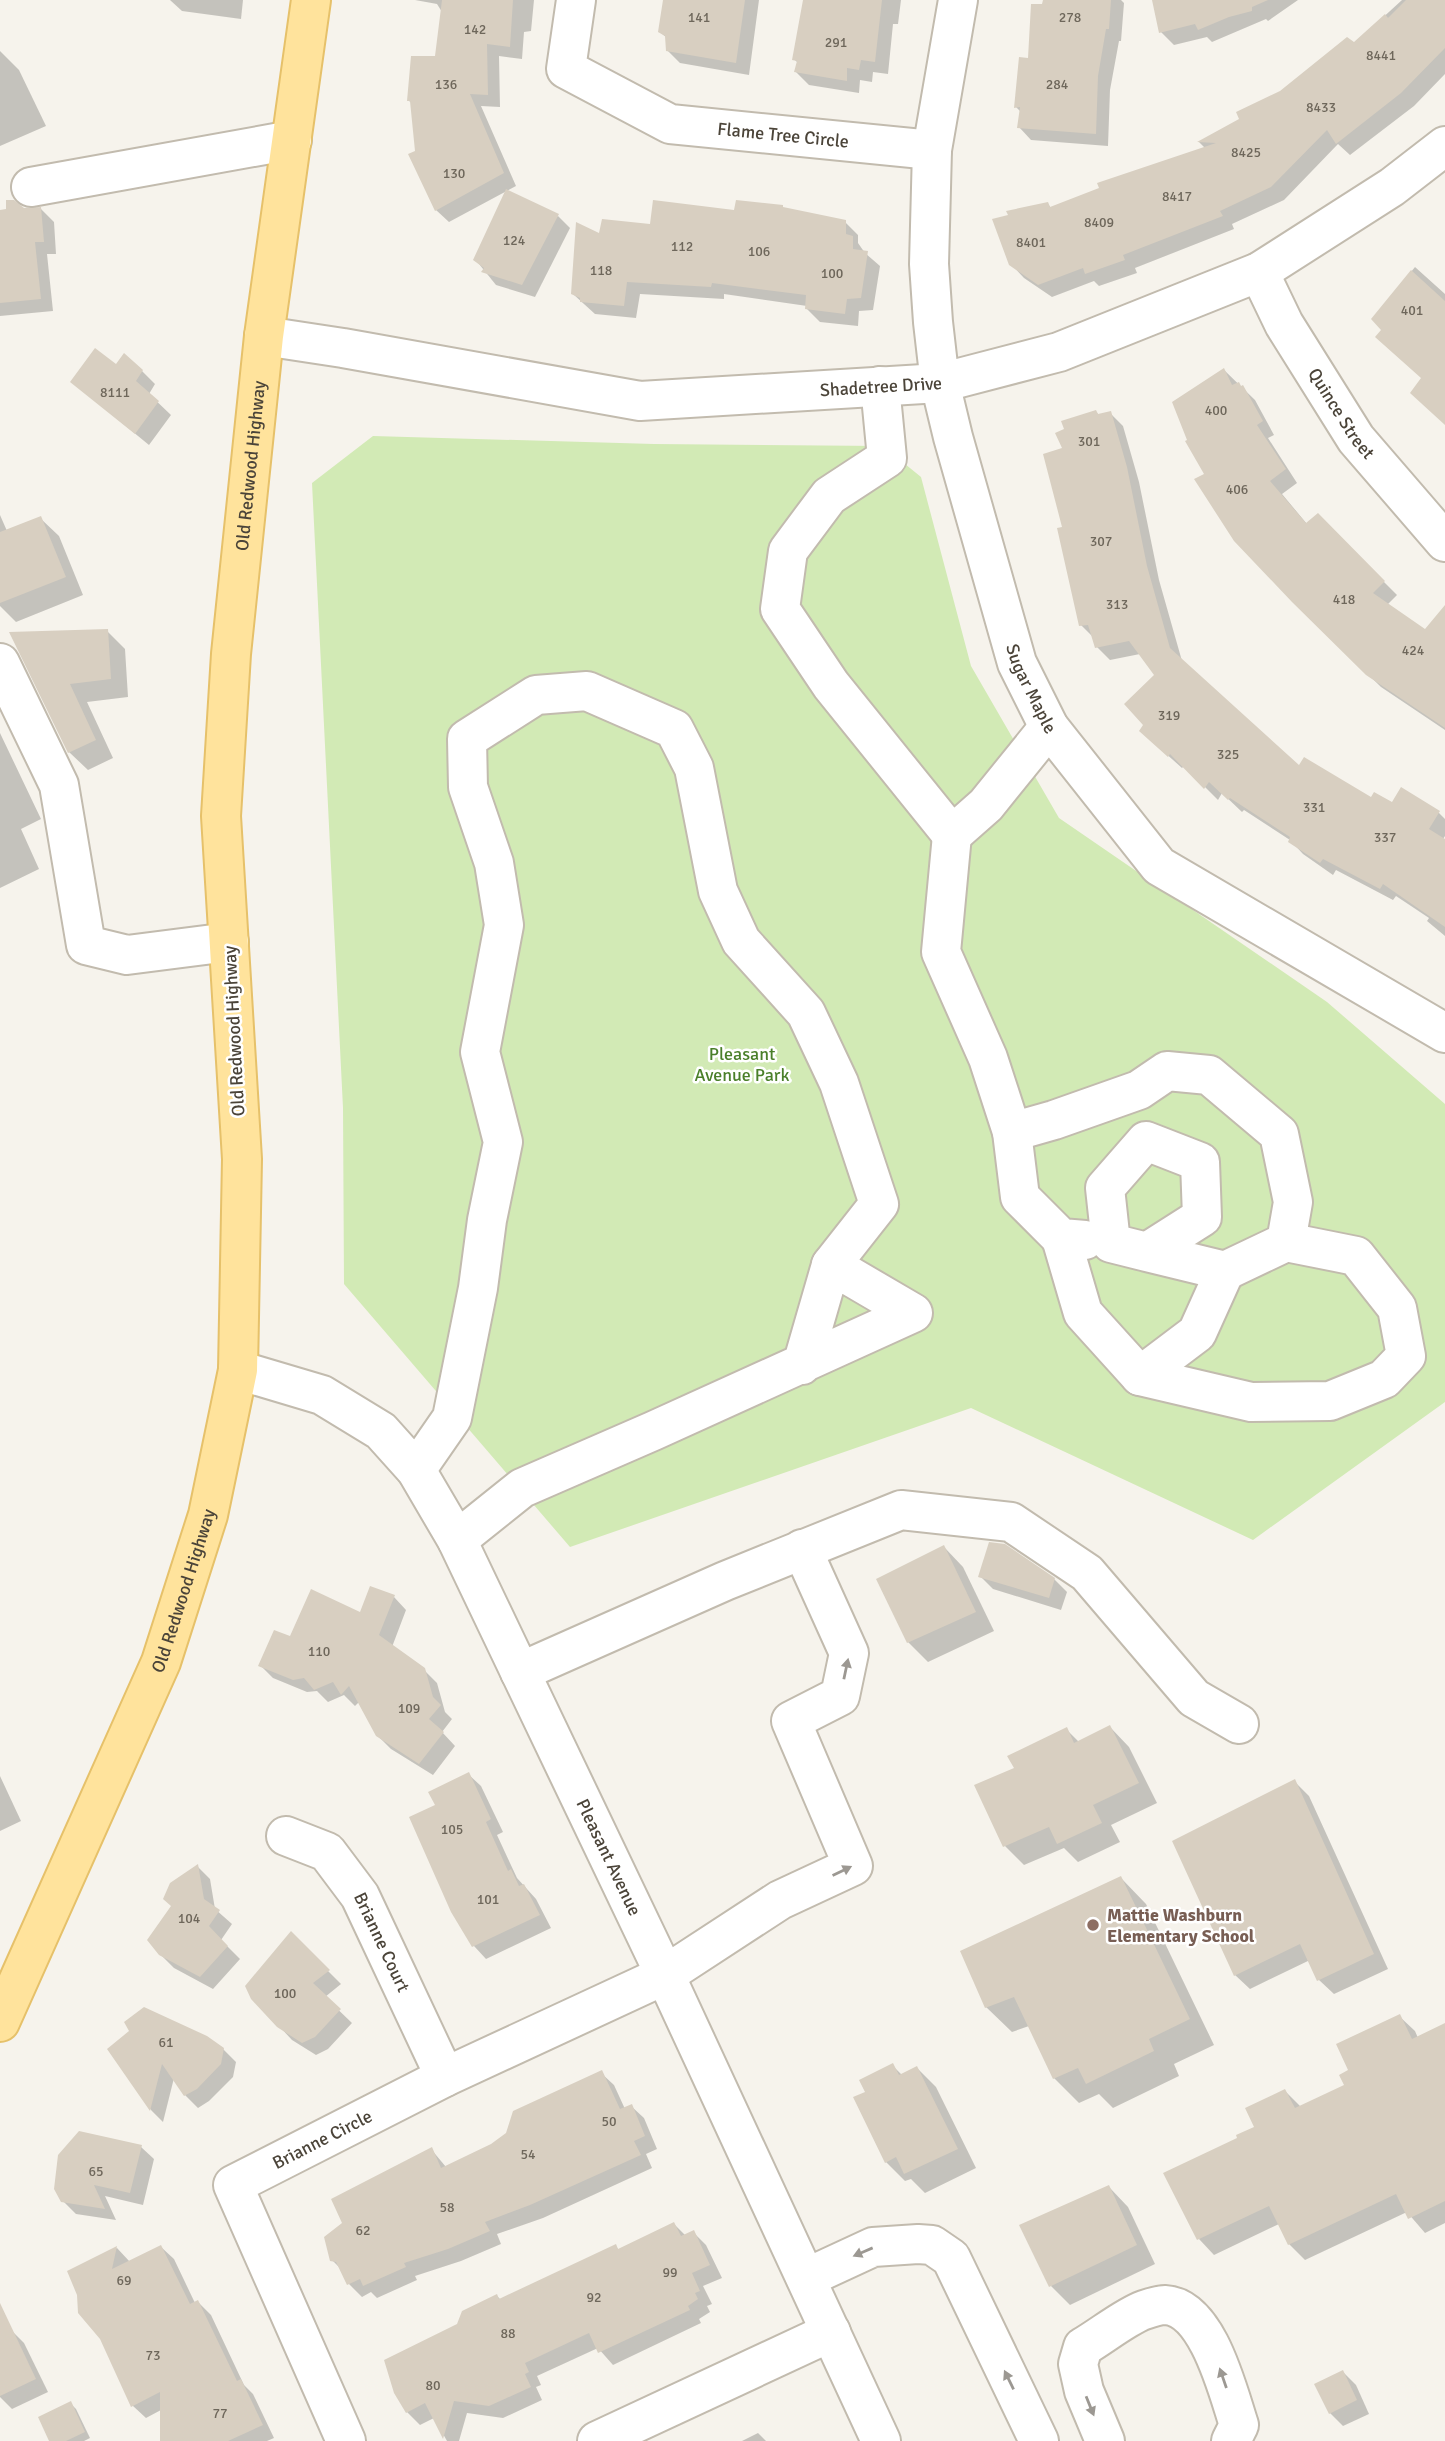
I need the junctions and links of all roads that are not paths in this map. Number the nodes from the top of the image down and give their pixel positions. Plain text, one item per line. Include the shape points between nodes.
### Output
1 (311, 0) edge
2 (576, 0) edge
3 (958, 0) edge
4 (292, 140) junction
5 (1445, 146) edge
6 (932, 150) junction
7 (31, 187) dead end
8 (1259, 272) junction
9 (264, 336) junction
10 (940, 383) junction
11 (880, 386) junction
12 (1445, 542) edge
13 (0, 663) edge
14 (1049, 727) junction
15 (952, 835) junction
16 (229, 943) junction
17 (1445, 1033) edge
18 (1139, 1090) junction
19 (1012, 1132) junction
20 (1146, 1141) junction
21 (1060, 1238) junction
22 (1286, 1242) junction
23 (1129, 1248) junction
24 (831, 1265) junction
25 (1225, 1271) junction
26 (802, 1365) junction
27 (238, 1370) junction
28 (1140, 1376) junction
29 (416, 1470) junction
30 (457, 1540) junction
31 (802, 1549) junction
32 (520, 1672) junction
33 (1239, 1724) dead end
34 (286, 1836) dead end
35 (664, 1975) junction
36 (0, 2022) edge
37 (445, 2077) junction
38 (806, 2278) junction
39 (831, 2332) junction
40 (346, 2441) edge
41 (597, 2441) edge
42 (881, 2441) edge
43 (1039, 2441) edge
44 (1105, 2441) edge
45 (1231, 2441) edge

1 - 4 main road, Old Redwood Highway
2 - 6 street, Flame Tree Circle via 566,69 670,124
3 - 6 street
4 - 7 street
4 - 9 main road, Old Redwood Highway
5 - 8 street, Shadetree Drive via 1392,187
6 - 10 street, Sugar Maple via 929,264
8 - 10 street, Shadetree Drive via 1059,352
8 - 12 street, Quince Street via 1284,324 1356,439
9 - 11 street, Shadetree Drive via 640,401
9 - 16 main road, Old Redwood Highway via 231,654 221,816
10 - 11 street, Shadetree Drive
10 - 14 street, Sugar Maple via 1017,663
11 - 15 street via 887,458 829,496 788,551 780,609 831,685
13 - 16 street via 60,785 86,945 127,955
14 - 15 street via 986,805
14 - 17 street, Sugar Maple via 1158,866
15 - 19 street via 942,953 988,1058
16 - 27 main road, Old Redwood Highway via 242,1159
18 - 19 street
18 - 20 street
18 - 22 street via 1167,1072 1209,1074 1279,1134 1293,1202
19 - 21 street via 1020,1197
20 - 23 street via 1104,1188
20 - 23 street via 1199,1162 1202,1217
21 - 23 street
21 - 28 street via 1083,1313
22 - 25 street
22 - 28 street via 1356,1256 1397,1308 1406,1356 1384,1380 1330,1401 1251,1402
23 - 25 street
24 - 26 street
24 - 26 street via 913,1313
24 - 29 street via 879,1204 839,1083 806,1013 741,941 718,891 694,768 674,729 587,691 536,695 467,739 468,788 494,863 504,925 480,1052 503,1142 452,1418
25 - 28 street via 1196,1333
26 - 30 street via 522,1488
27 - 29 street, Pleasant Avenue via 322,1395 381,1431
27 - 36 main road, Old Redwood Highway via 208,1516 160,1662
29 - 30 street, Pleasant Avenue
30 - 32 street, Pleasant Avenue
31 - 32 street
31 - 33 street via 901,1510 1012,1522 1087,1573 1194,1698
35 -> 31 street, Brianne Circle via 780,1900 853,1866 791,1721 840,1696 849,1653
32 - 35 street, Pleasant Avenue
34 - 37 street, Brianne Court via 327,1852 360,1896
35 - 37 street, Brianne Circle
35 - 38 street, Pleasant Avenue
37 - 40 street, Brianne Circle via 233,2185
38 - 39 street, Pleasant Avenue
43 -> 38 street via 951,2258 932,2245 873,2248
39 - 41 street
39 - 42 street, Pleasant Avenue
45 -> 44 street via 1239,2425 1217,2360 1200,2326 1165,2305 1142,2311 1083,2347 1078,2364 1084,2392

